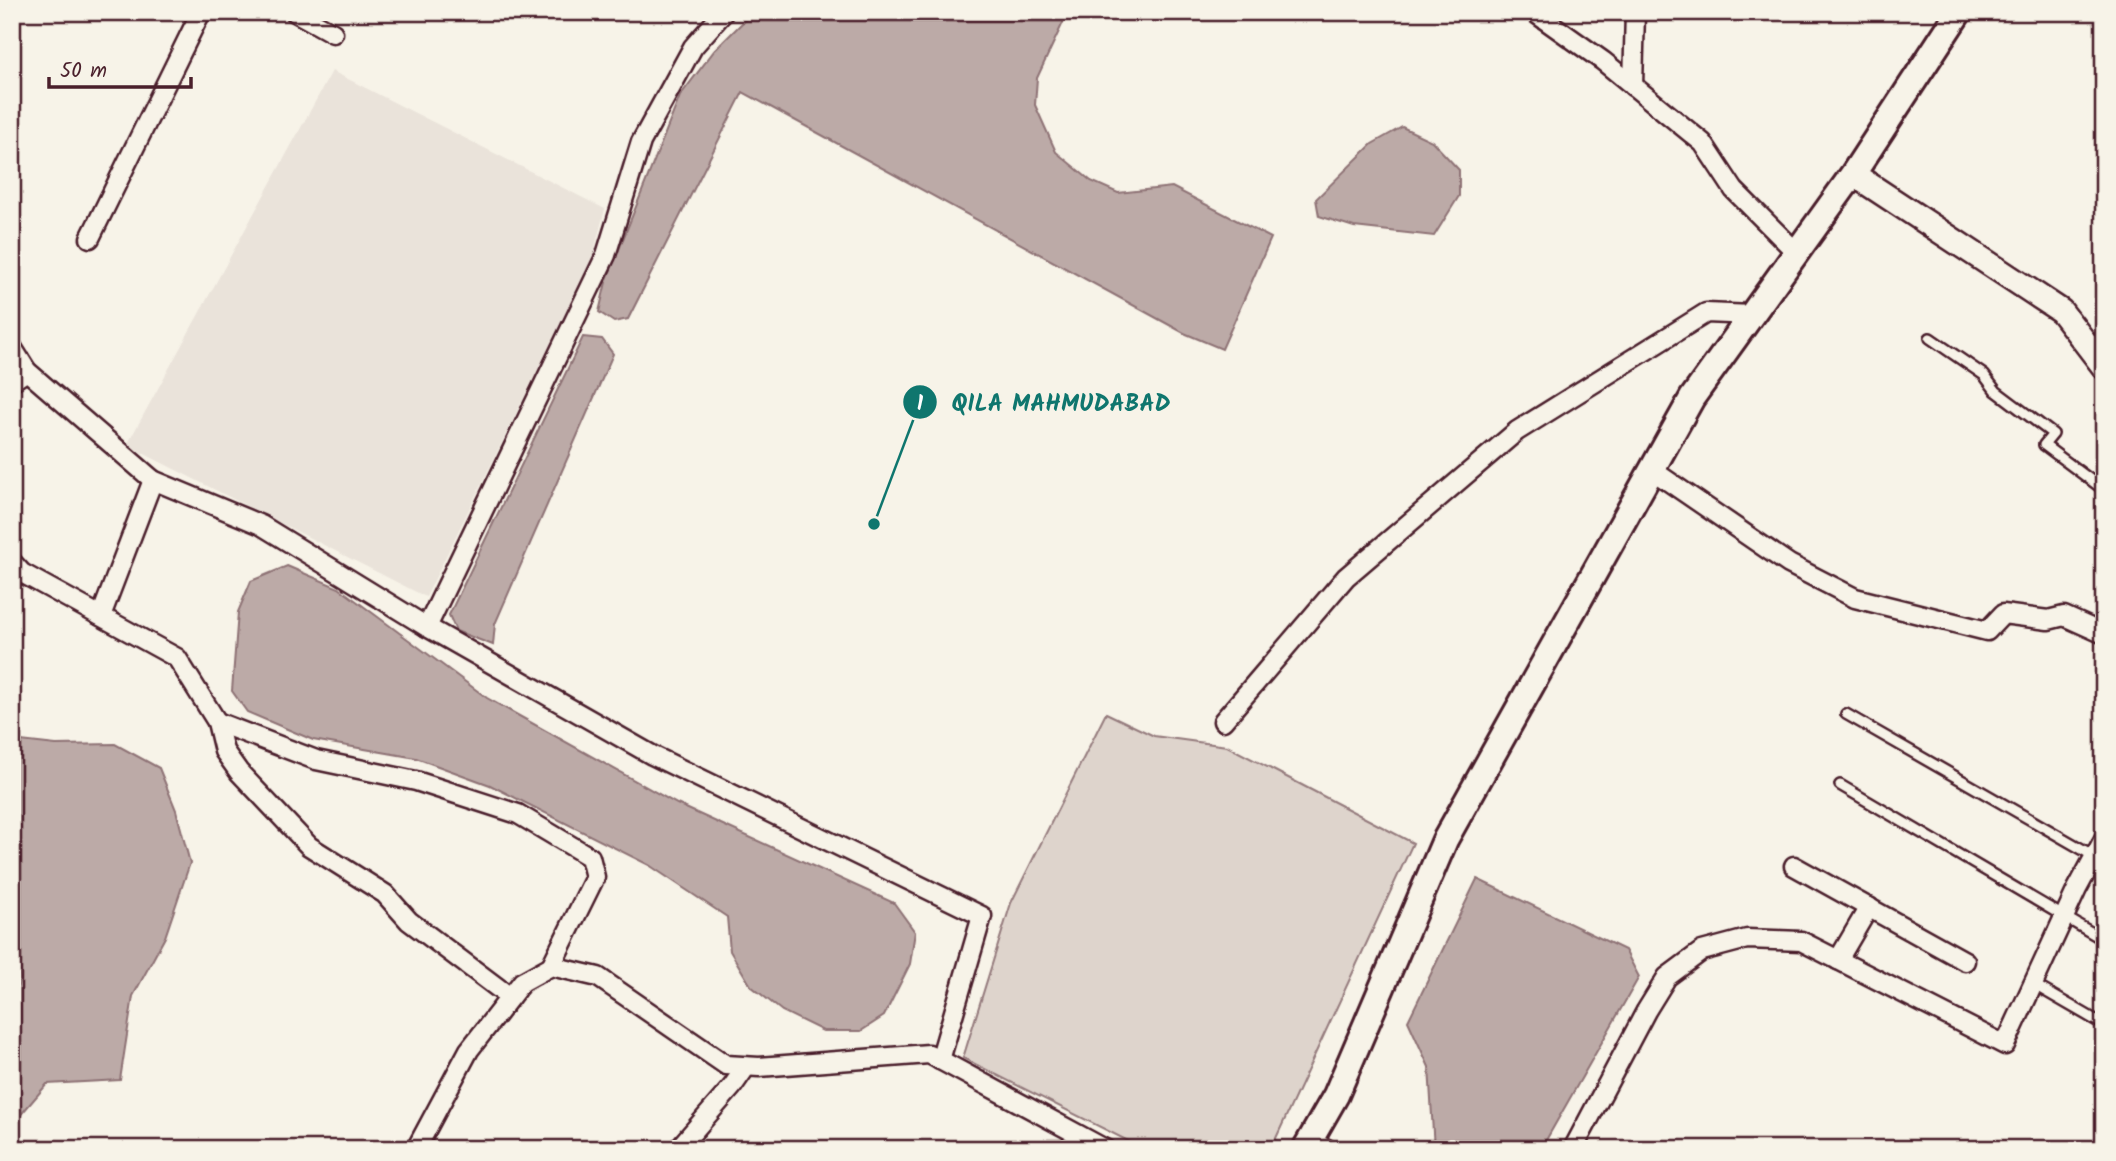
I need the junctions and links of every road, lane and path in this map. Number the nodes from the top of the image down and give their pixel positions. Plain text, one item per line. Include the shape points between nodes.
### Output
1 (201, 12) edge
2 (295, 12) edge
3 (724, 12) edge
4 (1534, 12) edge
5 (1635, 12) edge
6 (1959, 12) edge
7 (333, 33) dead end
8 (1633, 86) junction
9 (1853, 174) junction
10 (90, 238) dead end
11 (1797, 253) junction
12 (1752, 315) junction
13 (1930, 338) dead end
14 (12, 347) edge
15 (2104, 368) edge
16 (20, 376) edge
17 (1652, 470) junction
18 (153, 480) junction
19 (2104, 490) edge
20 (12, 562) edge
21 (101, 616) junction
22 (427, 626) junction
23 (2104, 634) edge
24 (1846, 714) dead end
25 (1223, 721) dead end
26 (217, 722) junction
27 (1840, 785) dead end
28 (2101, 847) edge
29 (1794, 866) dead end
30 (1869, 907) junction
31 (2064, 916) junction
32 (2104, 940) edge
33 (1838, 960) junction
34 (1965, 961) dead end
35 (551, 966) junction
36 (2033, 984) junction
37 (510, 997) junction
38 (2104, 1025) edge
39 (940, 1060) junction
40 (746, 1066) junction
41 (1314, 1146) edge
42 (416, 1149) edge
43 (678, 1149) edge
44 (1105, 1149) edge
45 (1573, 1149) edge

1 - 10 street
2 - 7 street
3 - 22 street via 693,47 641,142 606,255
4 - 8 street
5 - 8 street
6 - 9 main road
8 - 11 street via 1703,142 1734,190
9 - 11 main road
9 - 15 street via 2061,311
11 - 12 main road
12 - 17 main road via 1692,398
12 - 25 street via 1706,313 1517,431 1346,576
13 - 19 lane via 1984,375 1996,391 2053,434 2045,445
14 - 16 street
16 - 18 street
17 - 23 street via 1788,564 1855,598 1987,631 2003,614 2048,620 2064,616
17 - 41 main road via 1445,840
18 - 21 street
18 - 22 street via 261,525
20 - 21 street via 22,573
21 - 26 street via 177,658
22 - 39 street via 652,755 982,916
24 - 28 lane
26 - 35 street via 316,760 416,781 518,814 590,857 595,877
26 - 37 street via 224,751 239,772 309,846 385,894 409,921
27 - 31 lane
28 - 31 street
29 - 30 street
30 - 33 street
30 - 34 street
31 - 32 lane
31 - 36 street
33 - 36 street via 2005,1045
33 - 45 street via 1801,941 1747,939 1702,951 1667,976
35 - 37 street via 522,982
35 - 40 street via 598,977 726,1065
36 - 38 lane
37 - 42 street via 469,1049
39 - 40 street via 929,1054
39 - 44 street
40 - 43 street

